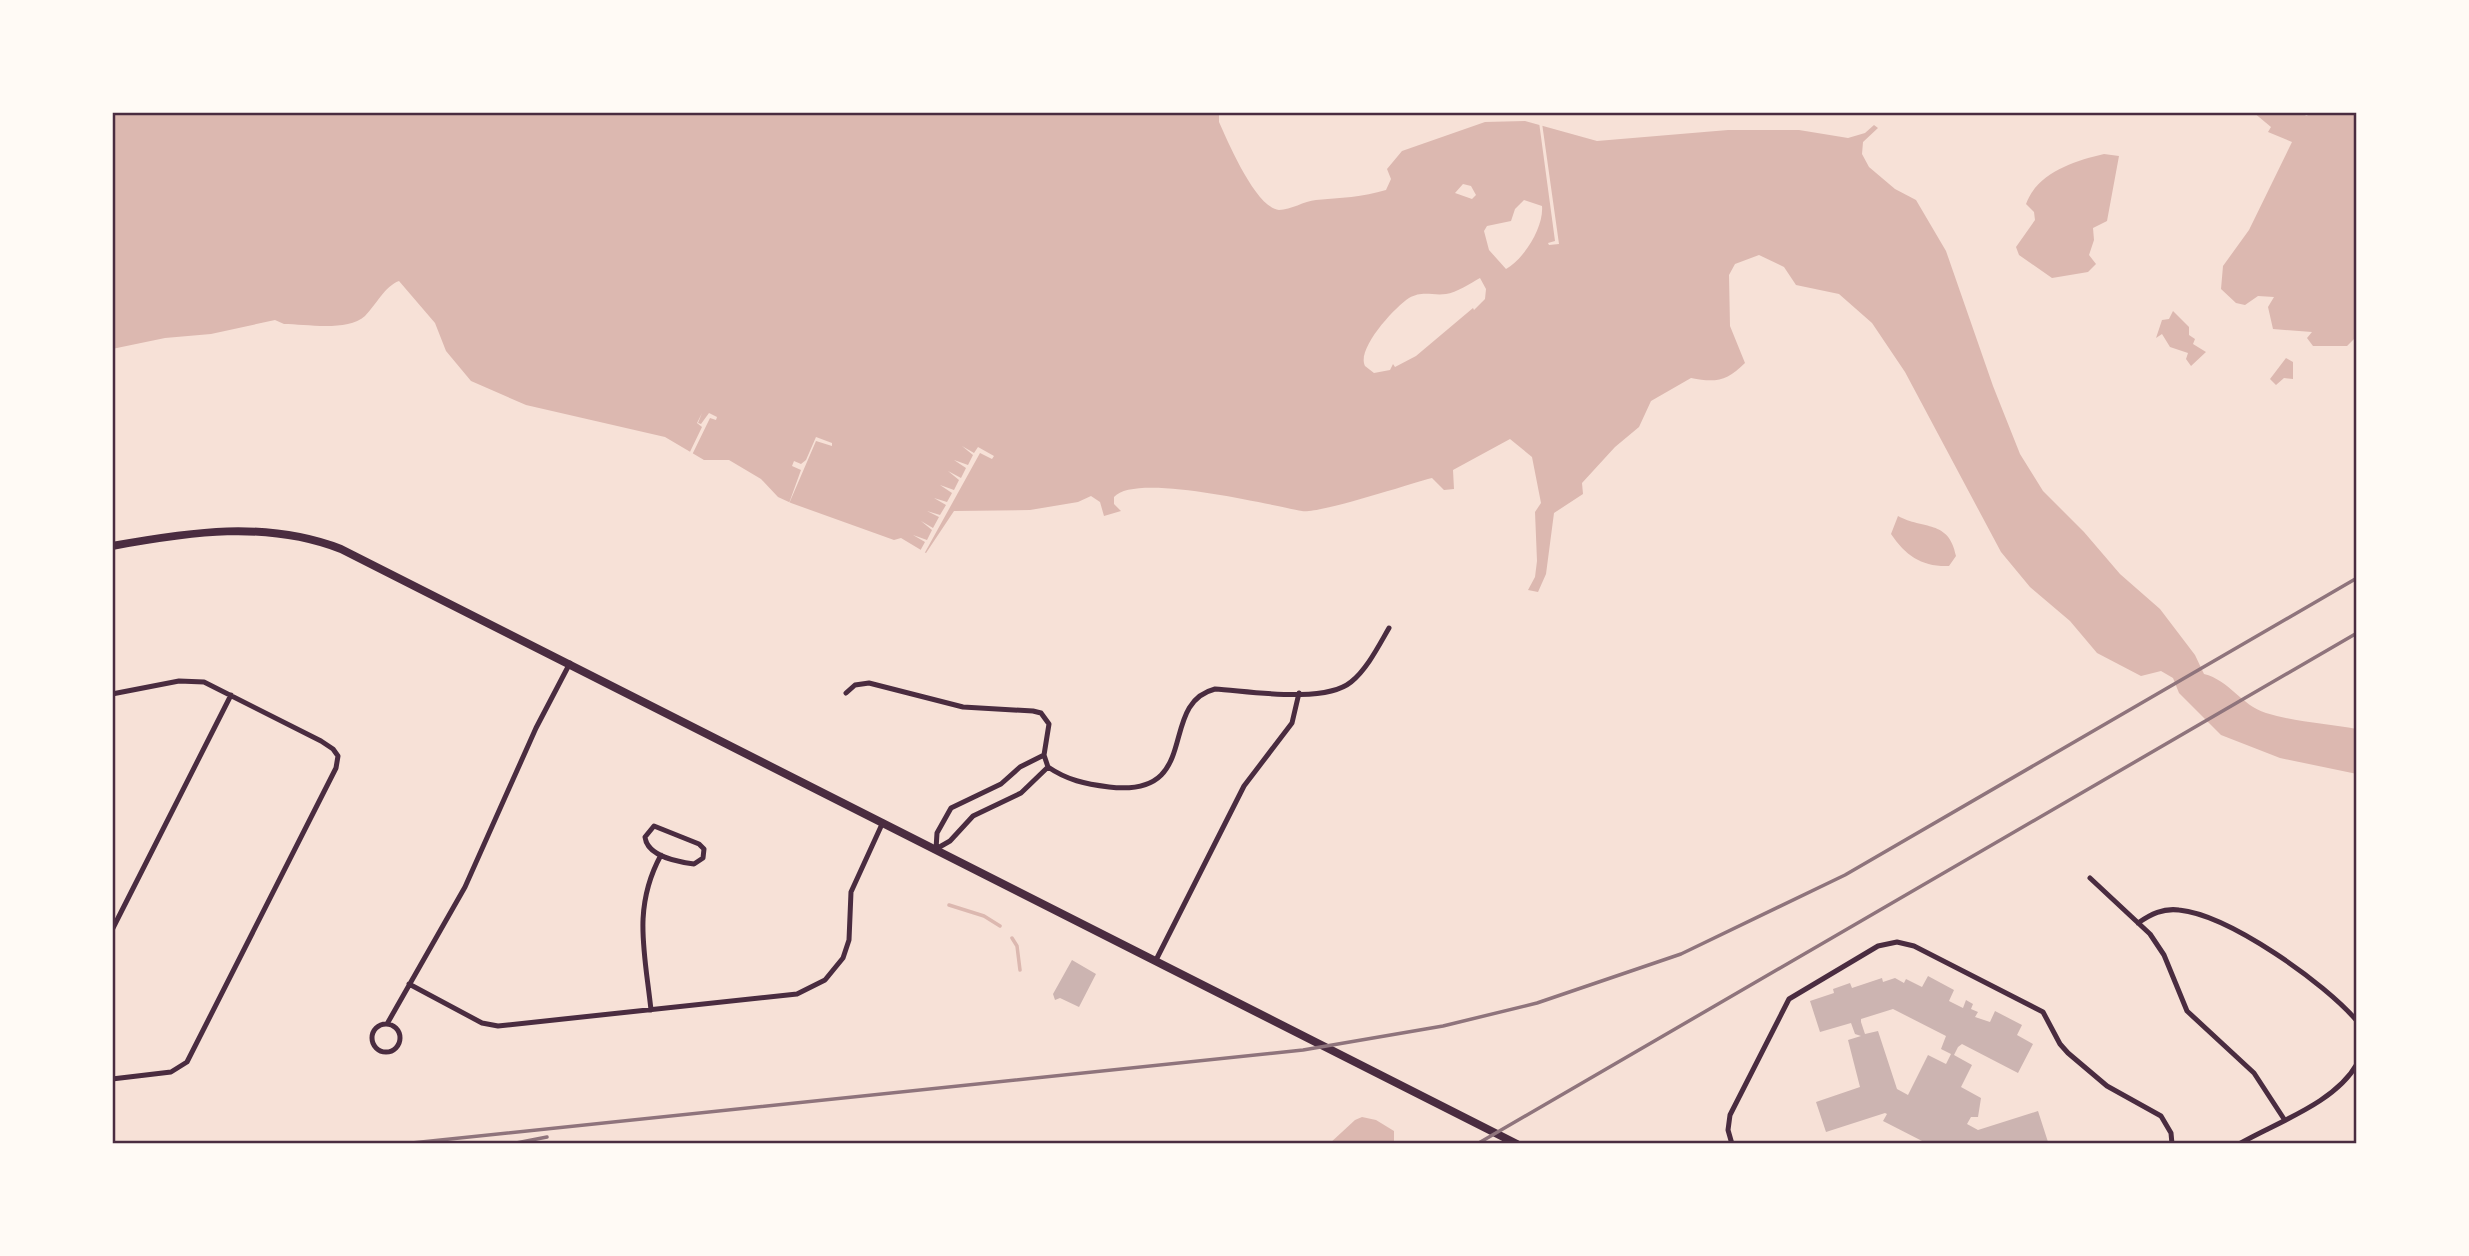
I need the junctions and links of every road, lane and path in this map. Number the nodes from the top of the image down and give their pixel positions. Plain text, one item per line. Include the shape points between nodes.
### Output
1 (112, 546) edge
2 (1389, 628) dead end
3 (570, 663) junction
4 (846, 693) dead end
5 (1299, 693) junction
6 (112, 694) edge
7 (231, 695) junction
8 (1044, 755) junction
9 (1048, 767) junction
10 (883, 822) junction
11 (936, 849) junction
12 (661, 855) junction
13 (2090, 878) dead end
14 (2138, 923) junction
15 (112, 930) edge
16 (1156, 960) junction
17 (409, 984) junction
18 (651, 1010) junction
19 (2357, 1021) edge
20 (387, 1024) junction
21 (2357, 1064) edge
22 (112, 1079) edge
23 (2284, 1119) junction
24 (2173, 1142) edge
25 (1517, 1144) edge
26 (1732, 1144) edge
27 (2239, 1144) edge

1 - 3 main road via 235,530 314,540 382,568
2 - 5 street via 1361,673 1344,687
3 - 10 main road
3 - 17 street via 465,887
4 - 8 street via 869,682 963,706 1033,710 1049,724
5 - 9 street via 1215,689 1202,694 1188,710 1168,768 1145,786 1125,789 1084,784
5 - 16 street via 1292,723 1244,786
6 - 7 street via 195,680
7 - 15 street
7 - 22 street via 321,741 338,756 182,1068
8 - 9 street
8 - 11 street via 1020,767 1001,785 951,808 937,834
9 - 11 street via 1021,793 973,817
10 - 11 main road
10 - 18 street via 851,892 847,948 825,980 797,995
11 - 16 main road
12 - 12 street via 694,864 705,852 699,844 654,826 645,842
12 - 18 street via 642,912
13 - 14 street
14 - 19 street via 2165,909 2205,917 2274,954
14 - 23 street via 2158,944 2187,1011 2254,1073
16 - 25 main road
17 - 18 street via 491,1025
17 - 20 street
20 - 20 street via 375,1030 372,1038 375,1046 386,1052 401,1041 399,1031
21 - 23 street via 2325,1099
23 - 27 street
24 - 26 street via 2161,1116 2107,1086 2068,1053 2043,1012 1914,946 1897,942 1878,946 1789,999 1730,1115

